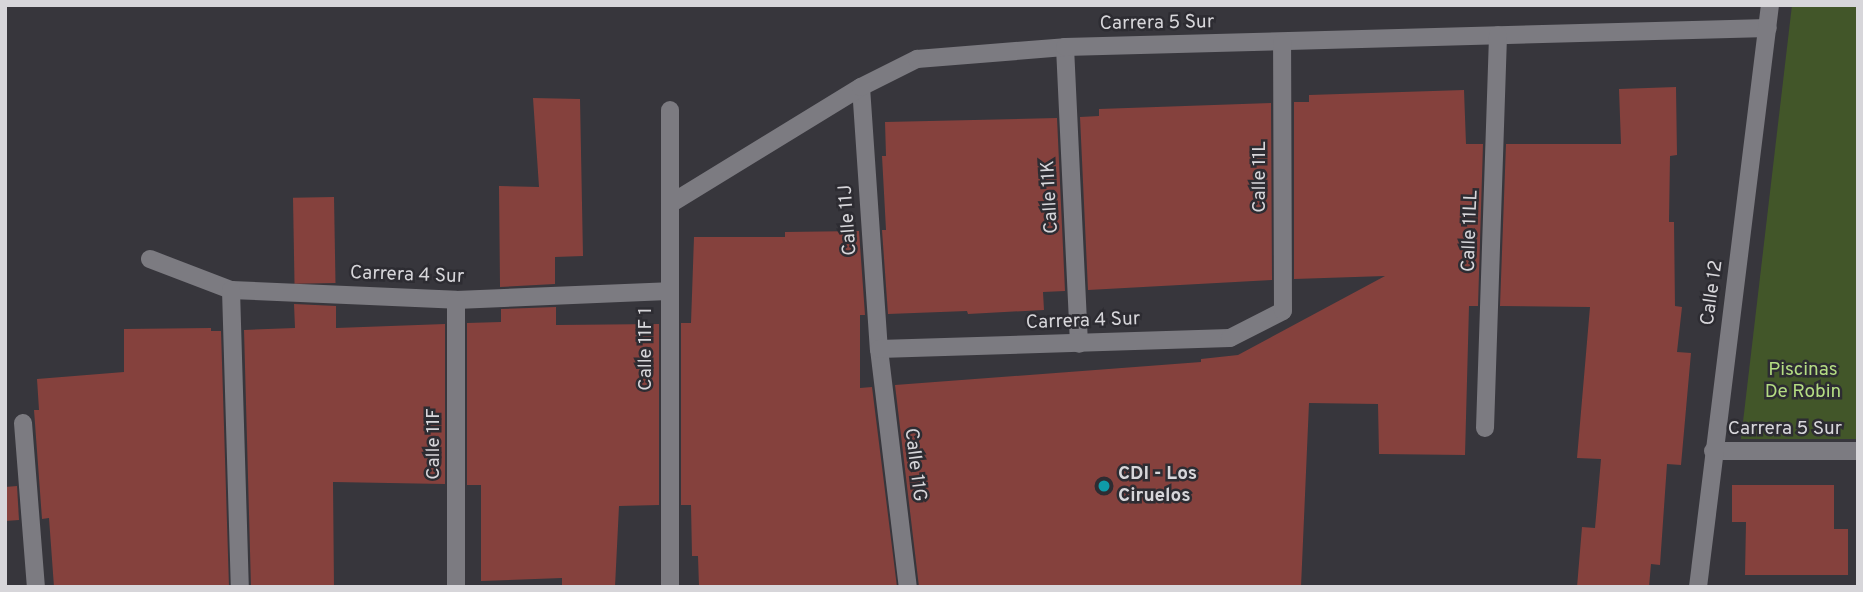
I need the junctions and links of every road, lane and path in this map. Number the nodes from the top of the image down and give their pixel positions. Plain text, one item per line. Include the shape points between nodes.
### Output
1 (1770, 5) edge
2 (1768, 28) junction
3 (1498, 35) junction
4 (1282, 42) junction
5 (1065, 47) junction
6 (861, 88) junction
7 (670, 110) dead end
8 (670, 204) junction
9 (150, 259) dead end
10 (231, 290) junction
11 (668, 291) junction
12 (456, 300) junction
13 (1283, 311) joint
14 (1079, 344) junction
15 (879, 349) junction
16 (23, 423) dead end
17 (1485, 428) dead end
18 (1713, 451) junction
19 (1858, 451) edge
20 (36, 587) edge
21 (240, 587) edge
22 (456, 587) edge
23 (670, 587) edge
24 (908, 587) edge
25 (1698, 587) edge

1 - 2 street, Calle 12
2 - 3 street, Carrera 5 Sur
2 - 18 street, Calle 12
3 - 4 street, Carrera 5 Sur
3 - 17 street, Calle 11LL
4 - 5 street, Carrera 5 Sur
4 - 13 street, Calle 11L
5 - 6 street, Carrera 5 Sur via 917,60
5 - 14 street, Calle 11K
6 - 8 street, Carrera 5 Sur
6 - 15 street, Calle 11J
7 - 8 street, Calle 11F 1
8 - 11 street, Calle 11F 1
9 - 10 street, Carrera 4 Sur
10 - 12 street, Carrera 4 Sur
10 - 21 street
11 - 12 street, Carrera 4 Sur
11 - 23 street, Calle 11F 1
12 - 22 street, Calle 11F
13 - 14 street, Carrera 4 Sur via 1230,338
14 - 15 street, Carrera 4 Sur
15 - 24 street, Calle 11G
16 - 20 street
18 - 19 street, Carrera 5 Sur
18 - 25 street, Calle 12

